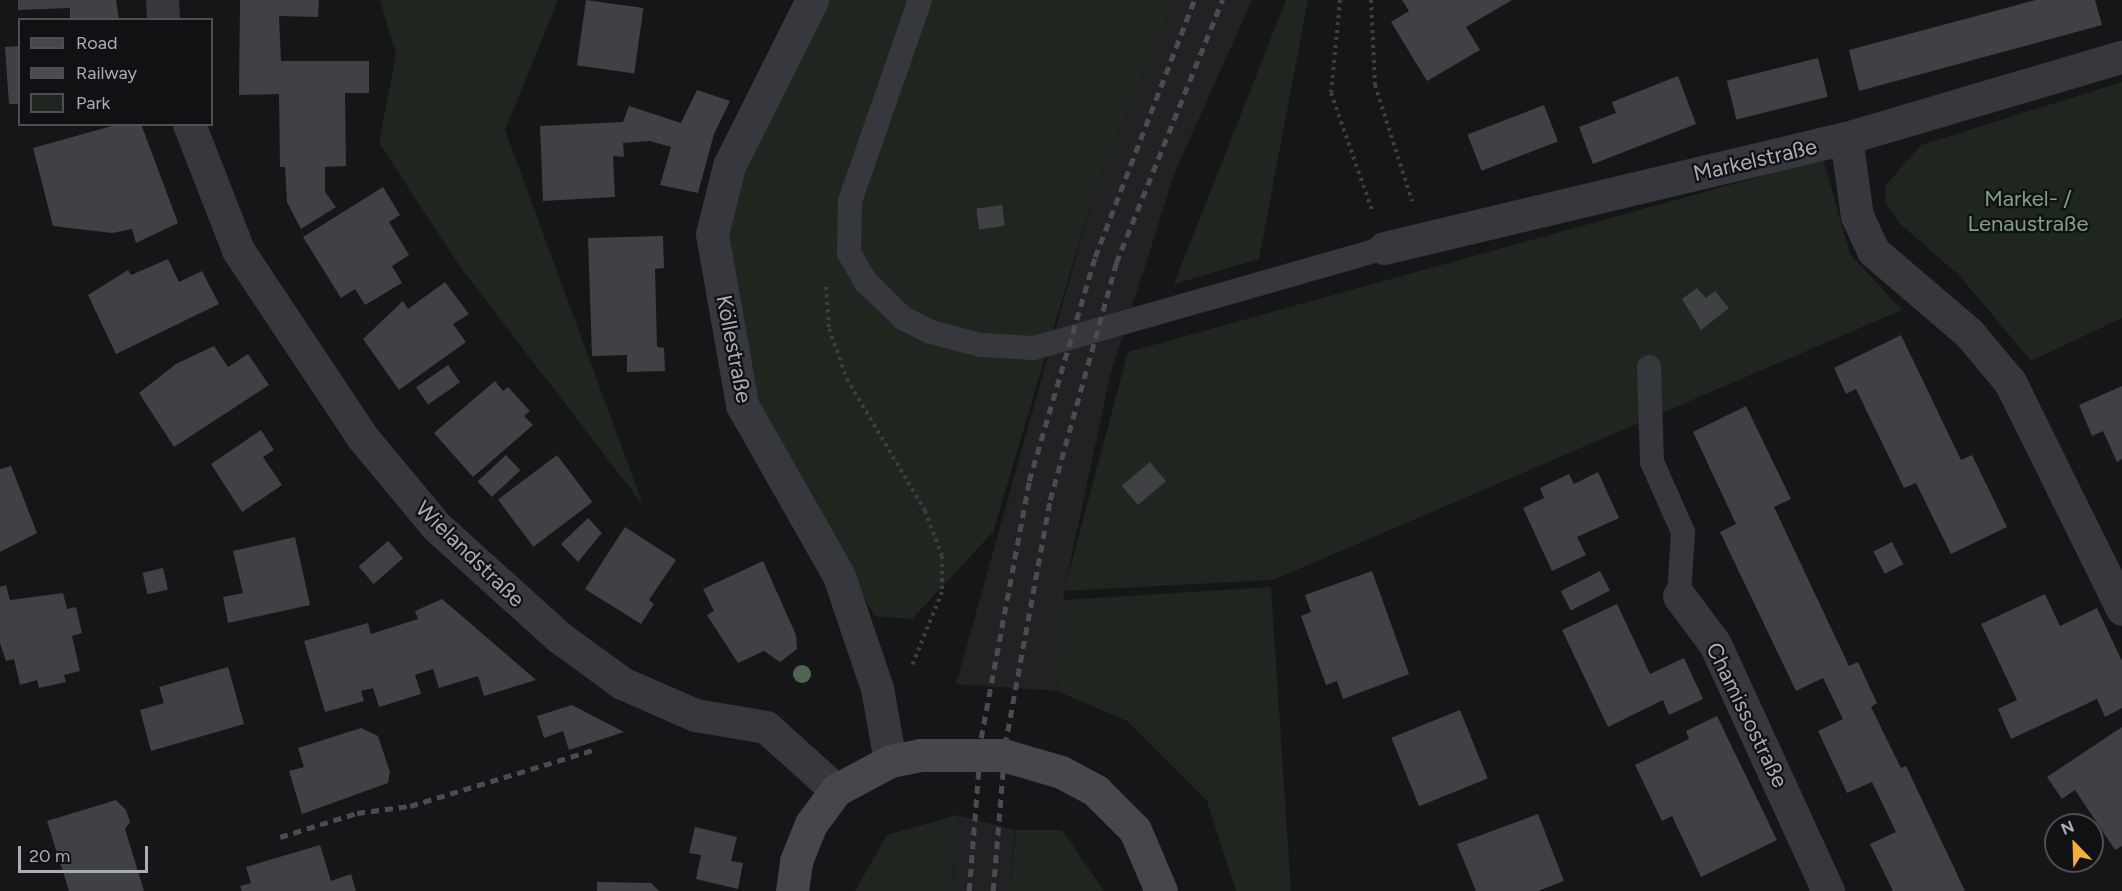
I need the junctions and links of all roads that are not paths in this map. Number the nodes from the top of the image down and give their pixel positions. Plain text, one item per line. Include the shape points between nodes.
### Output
1 (162, 0) edge
2 (812, 0) edge
3 (920, 0) edge
4 (163, 18) edge
5 (2122, 57) edge
6 (190, 126) edge
7 (1846, 138) junction
8 (1384, 248) joint
9 (1649, 367) dead end
10 (1679, 596) joint
11 (2122, 609) edge
12 (905, 758) junction
13 (836, 790) junction
14 (792, 891) edge
15 (1161, 891) edge
16 (1828, 891) edge

1 - 4 street
2 - 12 street, Köllestraße via 729,166 712,234 742,405 839,576
3 - 8 lane via 850,201 849,253 866,282 903,318 931,332 981,345 1034,348
5 - 7 street, Markelstraße
6 - 13 street, Wielandstraße via 238,250 363,438 436,526 559,637 622,683 695,715 766,727
7 - 8 street, Markelstraße
7 - 11 street via 1857,216 1873,251 1969,333 2010,382
9 - 10 lane, Chamissostraße via 1652,462 1683,532
10 - 16 street, Chamissostraße via 1715,644
12 - 13 main road
12 - 15 main road, bridge via 1003,755 1061,772 1096,791 1135,830
13 - 14 main road via 807,833

